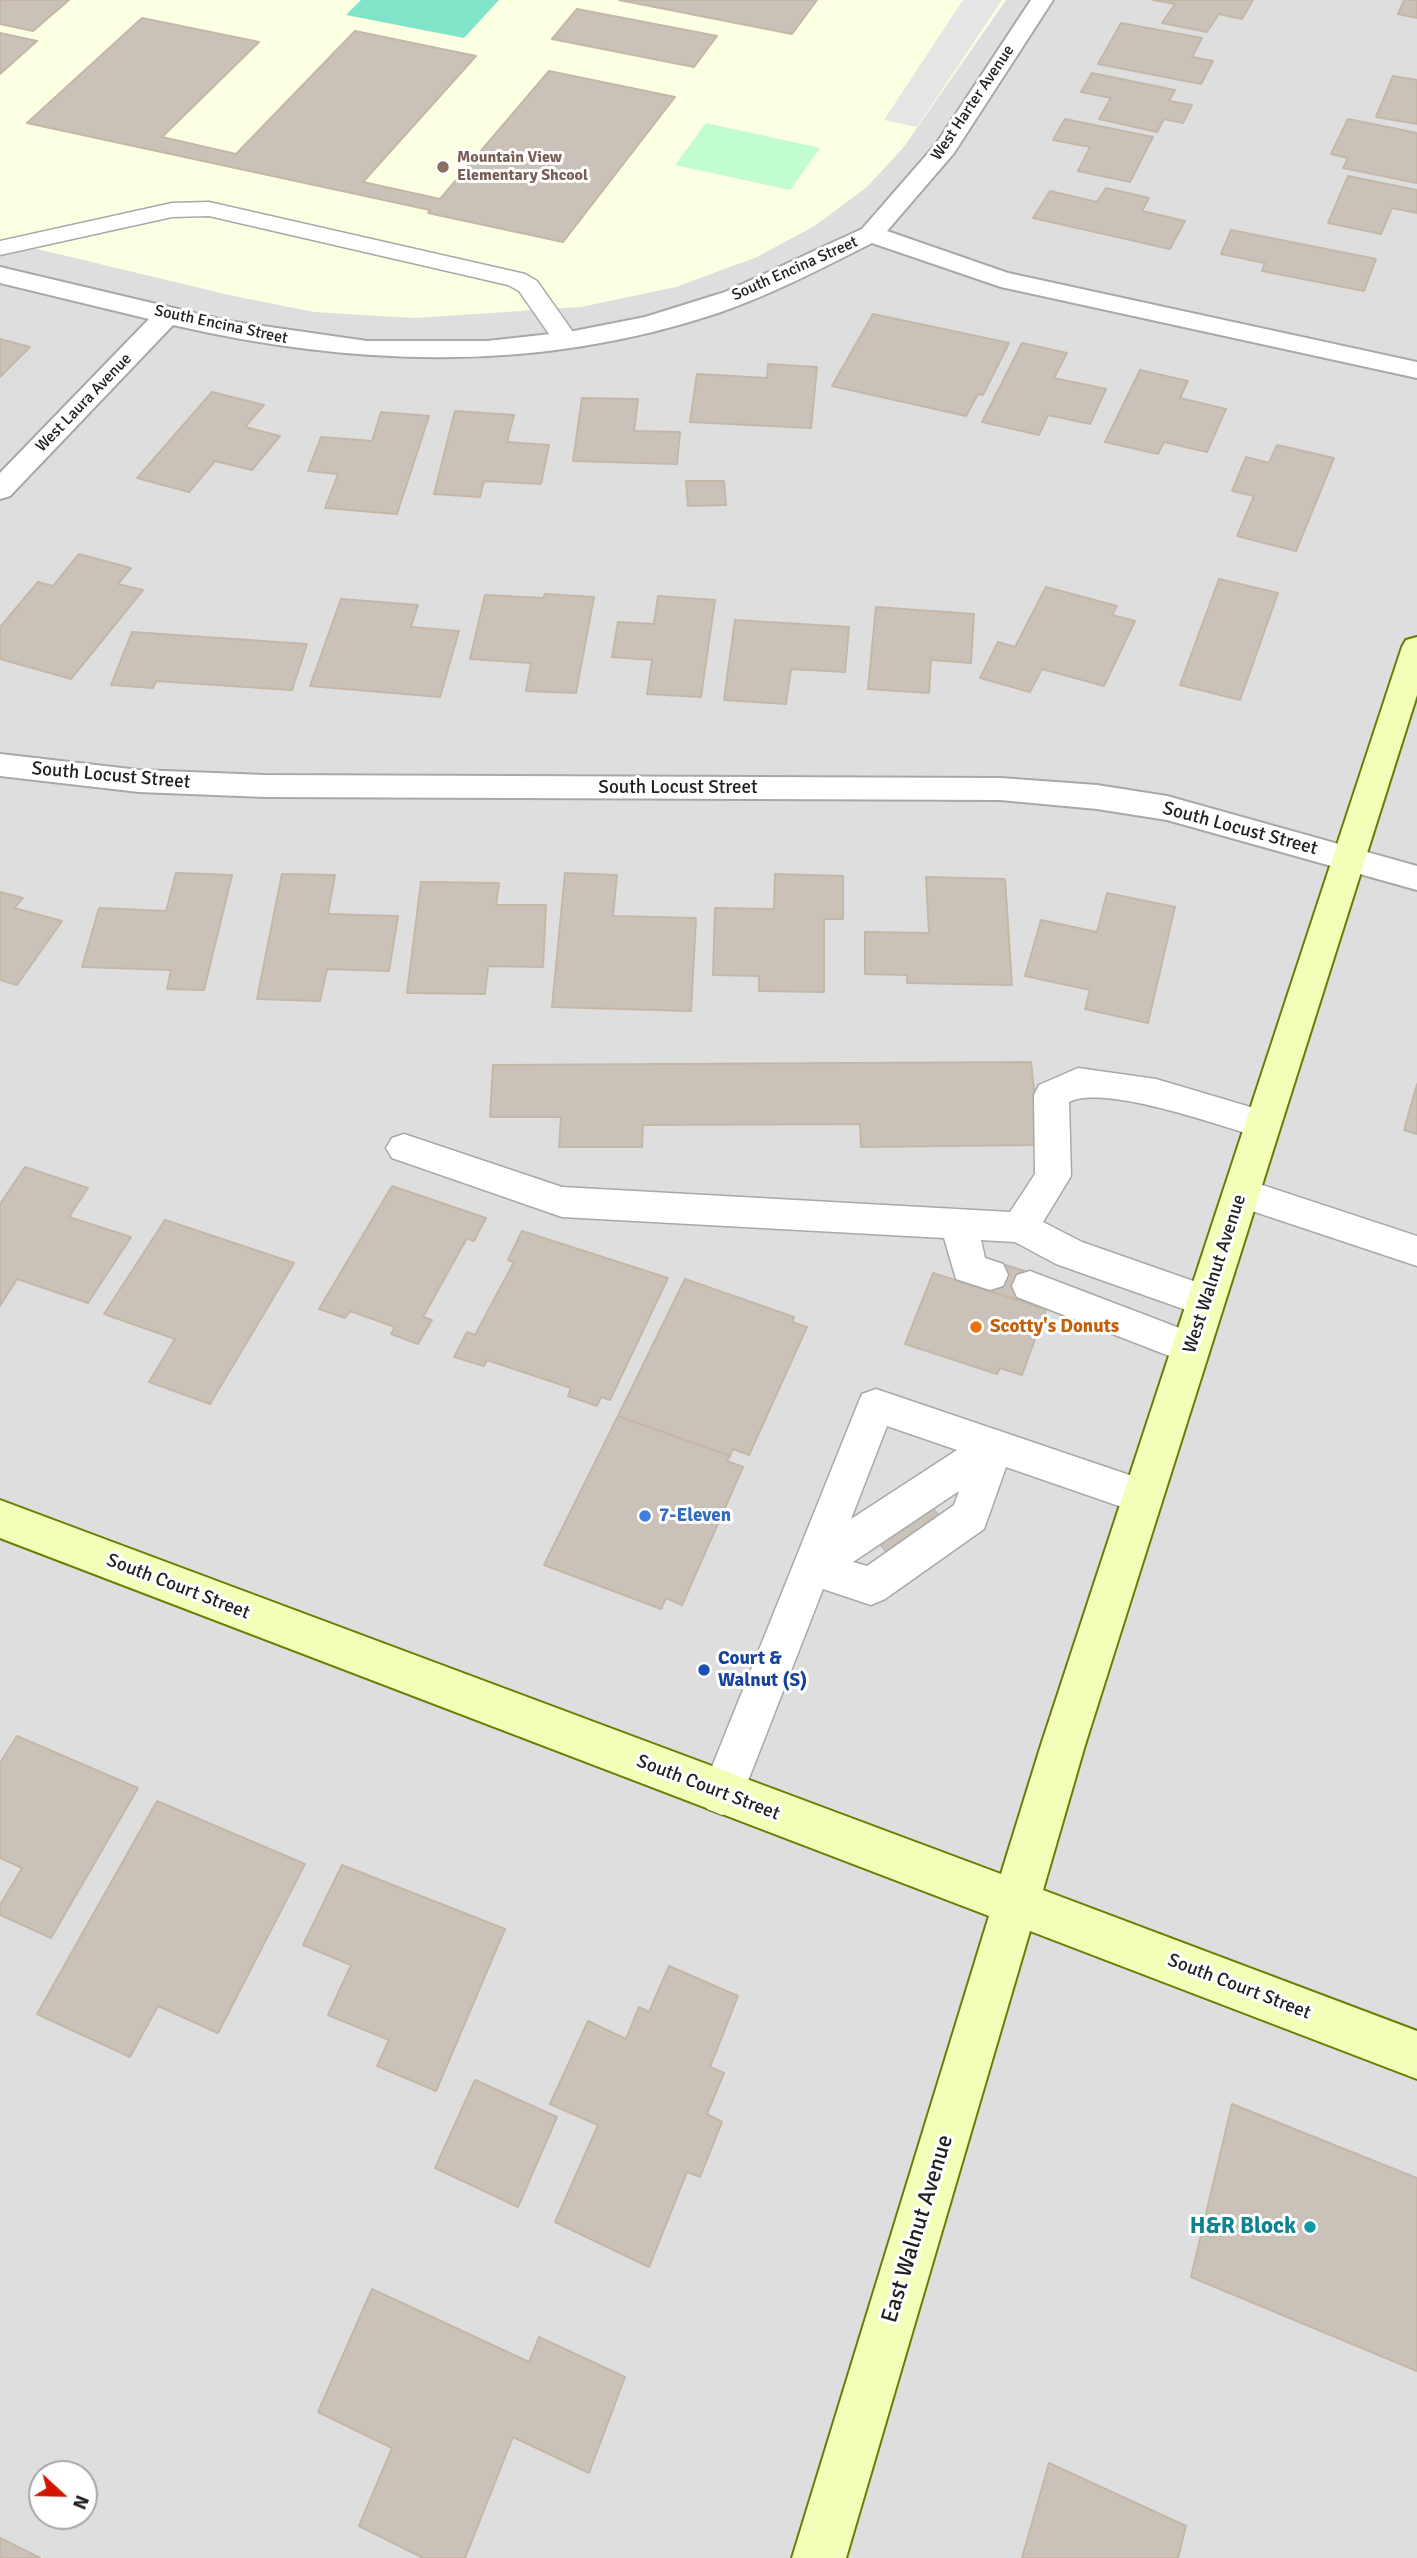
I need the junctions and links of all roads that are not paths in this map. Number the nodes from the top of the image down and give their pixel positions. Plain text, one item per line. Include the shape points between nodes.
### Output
1 (1042, 0) edge
2 (871, 234) junction
3 (0, 248) edge
4 (0, 275) edge
5 (167, 315) junction
6 (565, 339) junction
7 (1417, 370) edge
8 (0, 490) edge
9 (1417, 648) edge
10 (0, 765) edge
11 (1348, 858) junction
12 (1417, 878) edge
13 (1262, 1124) junction
14 (404, 1148) dead end
15 (1241, 1194) junction
16 (959, 1224) junction
17 (1020, 1227) junction
18 (1417, 1251) edge
19 (990, 1275) dead end
20 (1030, 1286) dead end
21 (1206, 1301) junction
22 (1191, 1348) junction
23 (994, 1447) junction
24 (1142, 1496) junction
25 (0, 1519) edge
26 (811, 1567) junction
27 (722, 1794) junction
28 (1015, 1900) junction
29 (1417, 2055) edge
30 (819, 2558) edge

1 - 2 street, West Harter Avenue via 945,148
2 - 6 street, South Encina Street via 761,288 700,310
2 - 7 street, South Encina Street via 1001,279
3 - 6 lane via 172,210 209,209 516,279 528,286
4 - 5 street, South Encina Street
5 - 6 street, South Encina Street via 288,340 369,349 445,350
5 - 8 street, West Laura Avenue
9 - 11 main road, West Walnut Avenue
10 - 11 street, South Locust Street via 139,781 265,786 1000,789 1167,808
11 - 12 street, South Locust Street
11 - 13 main road, West Walnut Avenue
13 - 15 main road, West Walnut Avenue
13 - 17 lane via 1156,1093 1078,1082 1052,1095 1053,1176
14 - 16 lane via 562,1202
15 - 18 lane
15 - 21 main road, West Walnut Avenue
16 - 17 lane
16 - 19 lane via 969,1268
17 - 21 lane via 1069,1254
20 - 22 lane
21 - 22 main road, West Walnut Avenue
22 - 24 main road, West Walnut Avenue
23 - 24 lane
23 - 26 lane via 970,1516 871,1587
23 - 26 lane via 876,1406
24 - 28 main road, West Walnut Avenue
25 - 27 main road, South Court Street
26 - 27 lane
27 - 28 main road, South Court Street
28 - 29 main road, South Court Street
28 - 30 main road, East Walnut Avenue

